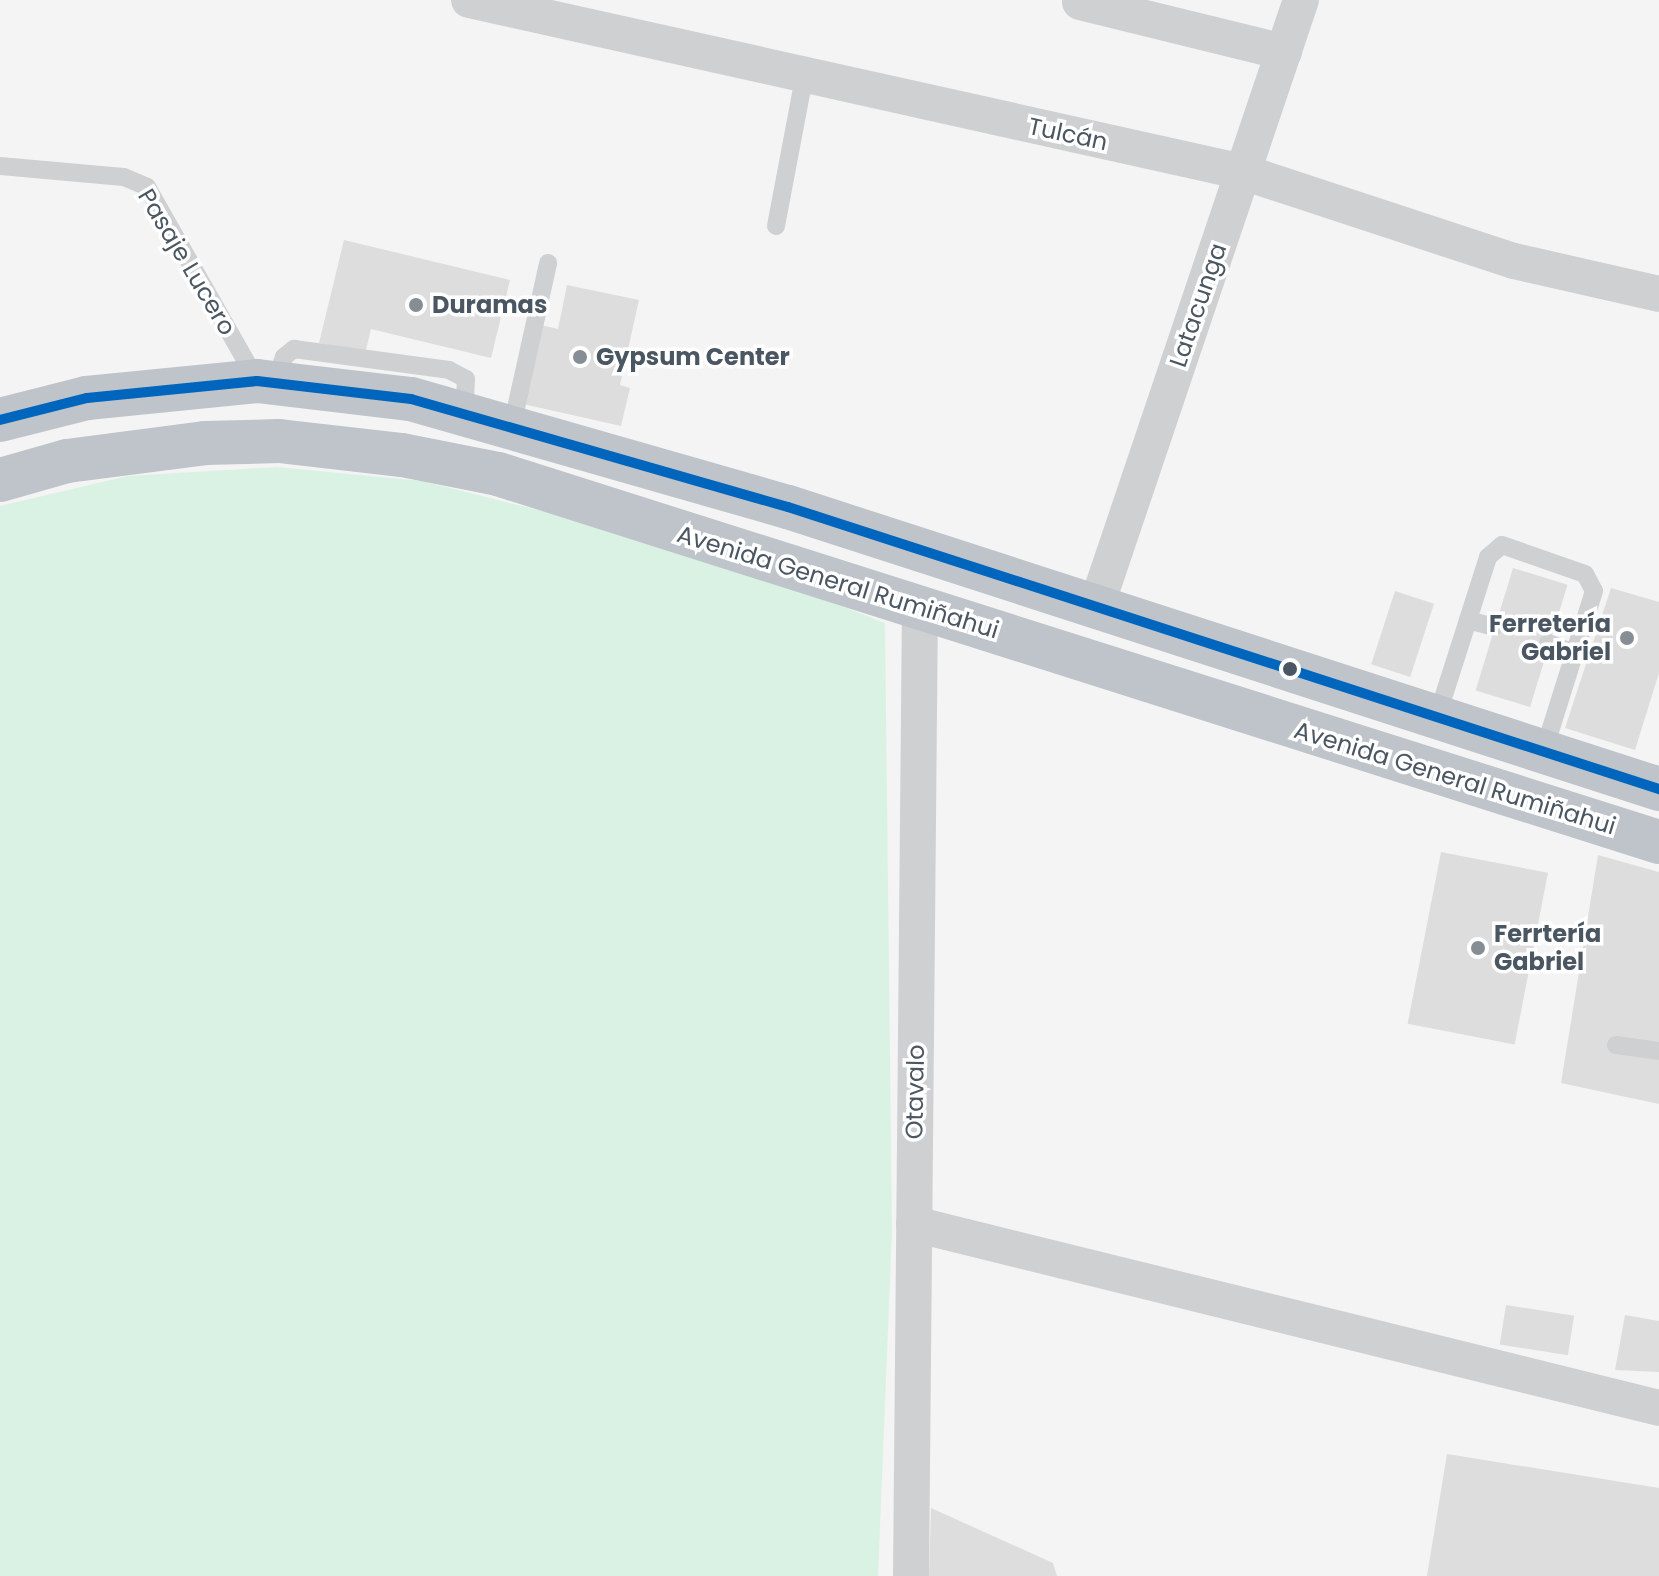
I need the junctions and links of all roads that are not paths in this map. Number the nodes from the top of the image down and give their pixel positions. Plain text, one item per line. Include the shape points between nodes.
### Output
1 (469, 0) edge
2 (1301, 0) edge
3 (1080, 2) dead end
4 (1284, 52) junction
5 (804, 78) junction
6 (0, 166) edge
7 (1243, 172) junction
8 (776, 226) dead end
9 (548, 263) dead end
10 (1659, 294) edge
11 (266, 382) junction
12 (0, 420) edge
13 (512, 426) junction
14 (0, 480) edge
15 (920, 608) junction
16 (1095, 610) junction
17 (1468, 620) junction
18 (1494, 627) dead end
19 (1548, 643) dead end
20 (1574, 653) junction
21 (1437, 717) junction
22 (1544, 751) junction
23 (1659, 789) edge
24 (1659, 842) edge
25 (1616, 1045) dead end
26 (1659, 1051) edge
27 (914, 1224) junction
28 (1659, 1408) edge
29 (911, 1576) edge

1 - 5 street, Tulcán
2 - 4 street, Latacunga
3 - 4 street
4 - 7 street, Latacunga
5 - 7 street, Tulcán
5 - 8 lane
6 - 11 lane, Pasaje Lucero via 124,177 147,187
7 - 10 street, Tulcán via 1514,261
7 - 16 street, Latacunga
9 - 13 lane
11 - 12 highway, Avenida General Rumiñahui via 87,398
11 - 13 highway, Avenida General Rumiñahui via 411,399
13 - 16 highway, Avenida General Rumiñahui via 788,507
14 - 15 highway, Avenida General Rumiñahui via 67,461 205,443 279,441 349,447 498,474
15 - 24 highway, Avenida General Rumiñahui
15 - 27 street, Otavalo
16 - 21 highway, Avenida General Rumiñahui
17 - 18 lane
17 - 20 lane via 1488,557 1502,545 1591,580 1594,591
17 - 21 lane
19 - 20 lane
20 - 22 lane
21 - 22 highway, Avenida General Rumiñahui
22 - 23 highway, Avenida General Rumiñahui
25 - 26 lane
27 - 28 street
27 - 29 street, Otavalo

